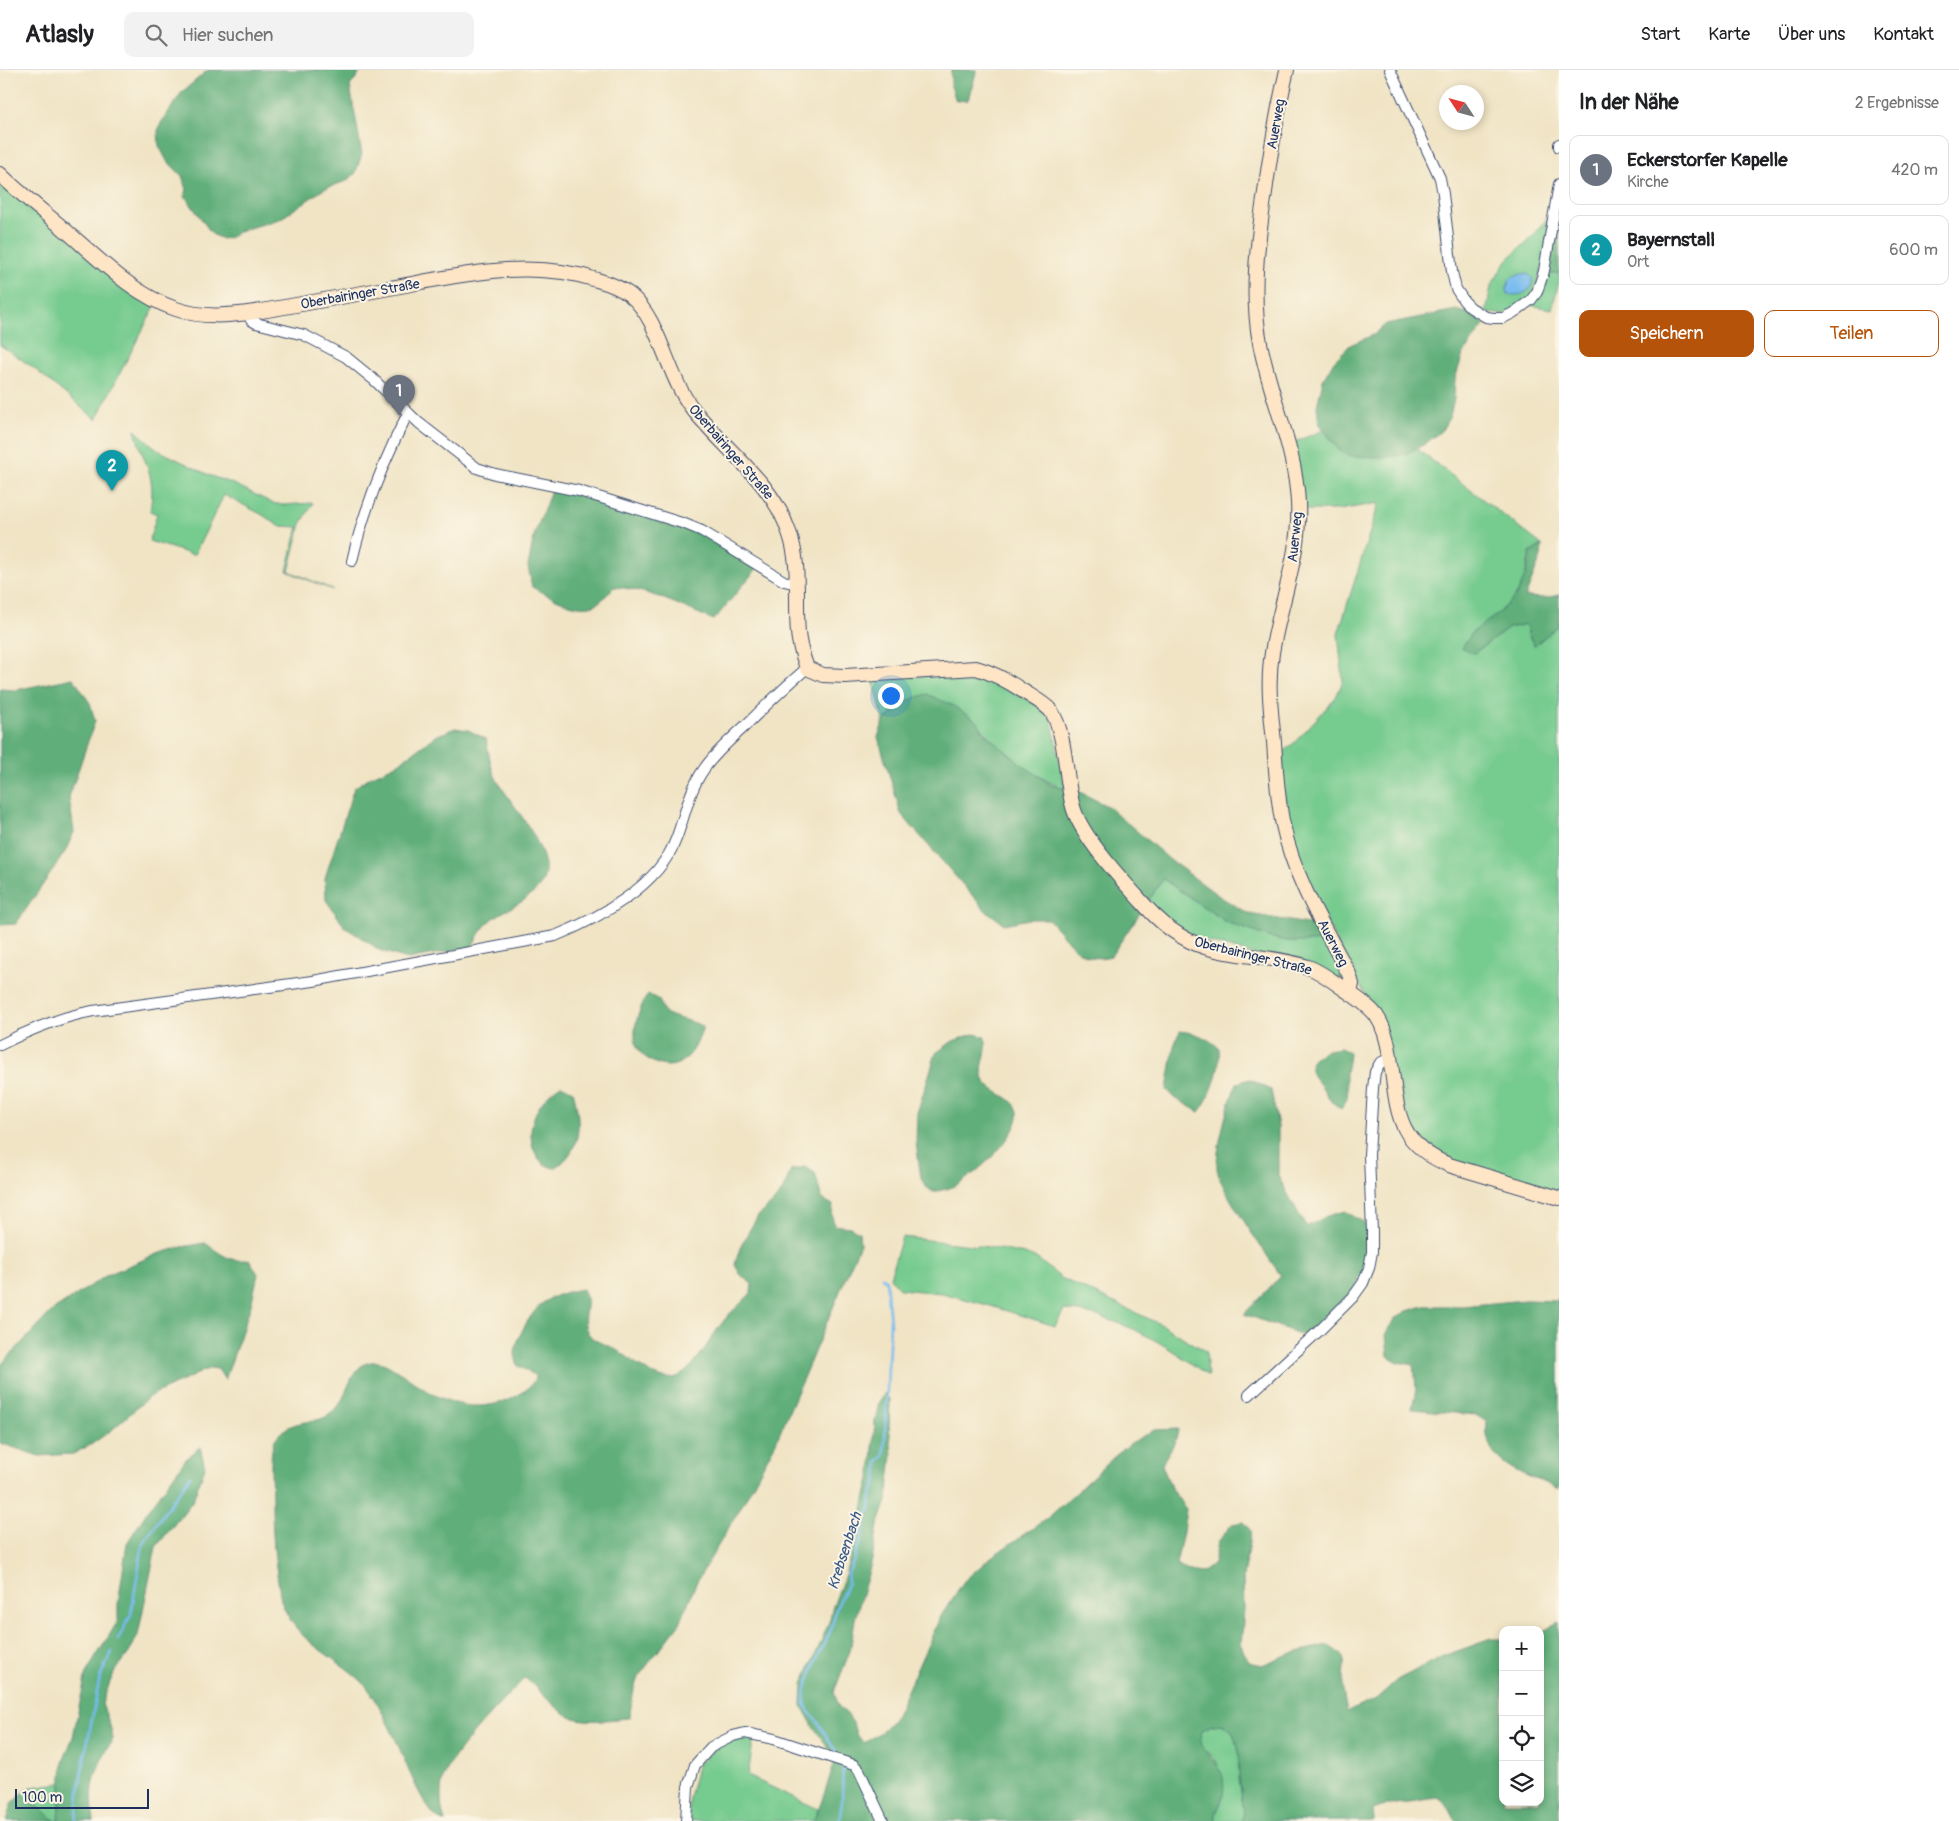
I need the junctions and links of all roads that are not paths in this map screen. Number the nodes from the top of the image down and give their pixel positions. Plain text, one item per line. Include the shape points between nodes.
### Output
1 (1287, 70) edge
2 (1390, 70) edge
3 (0, 174) edge
4 (1559, 184) edge
5 (248, 313) junction
6 (408, 413) junction
7 (352, 561) dead end
8 (797, 584) junction
9 (807, 668) junction
10 (1350, 993) junction
11 (0, 1045) edge
12 (1390, 1058) junction
13 (1559, 1198) edge
14 (1249, 1395) dead end
15 (686, 1821) edge
16 (882, 1821) edge

1 - 10 street, Auerweg via 1267,180 1255,277 1255,312 1260,345 1288,442 1298,504 1296,544 1272,652 1270,703 1285,833 1305,889 1349,974
2 - 4 street via 1440,178 1456,289 1464,301 1479,313 1502,318 1522,307 1537,292 1544,271
3 - 5 street, Oberbairinger Straße via 114,271 159,302 200,315
5 - 6 street via 250,320 256,323 304,335 346,357
5 - 8 street, Oberbairinger Straße via 460,276 523,269 570,273 620,288 644,311 676,382 693,409 756,478 779,509 794,550
6 - 7 street via 371,498
6 - 8 street via 477,468 579,491 686,524 784,581
8 - 9 street, Oberbairinger Straße via 798,633
9 - 10 street, Oberbairinger Straße via 822,674 846,676 976,668 1008,681 1050,711 1059,731 1074,810 1080,822 1154,915 1168,927 1205,947 1310,968
9 - 11 street via 703,770 689,798 669,855 660,868 629,895 575,928 555,936 313,981 93,1010 45,1023
10 - 12 street, Oberbairinger Straße via 1375,1014 1387,1038
12 - 13 street, Oberbairinger Straße via 1399,1114 1418,1148 1449,1165
12 - 14 street via 1380,1064 1373,1088 1369,1155 1372,1252 1363,1283 1332,1318
15 - 16 street via 688,1787 694,1765 721,1740 745,1734 789,1743 854,1765

